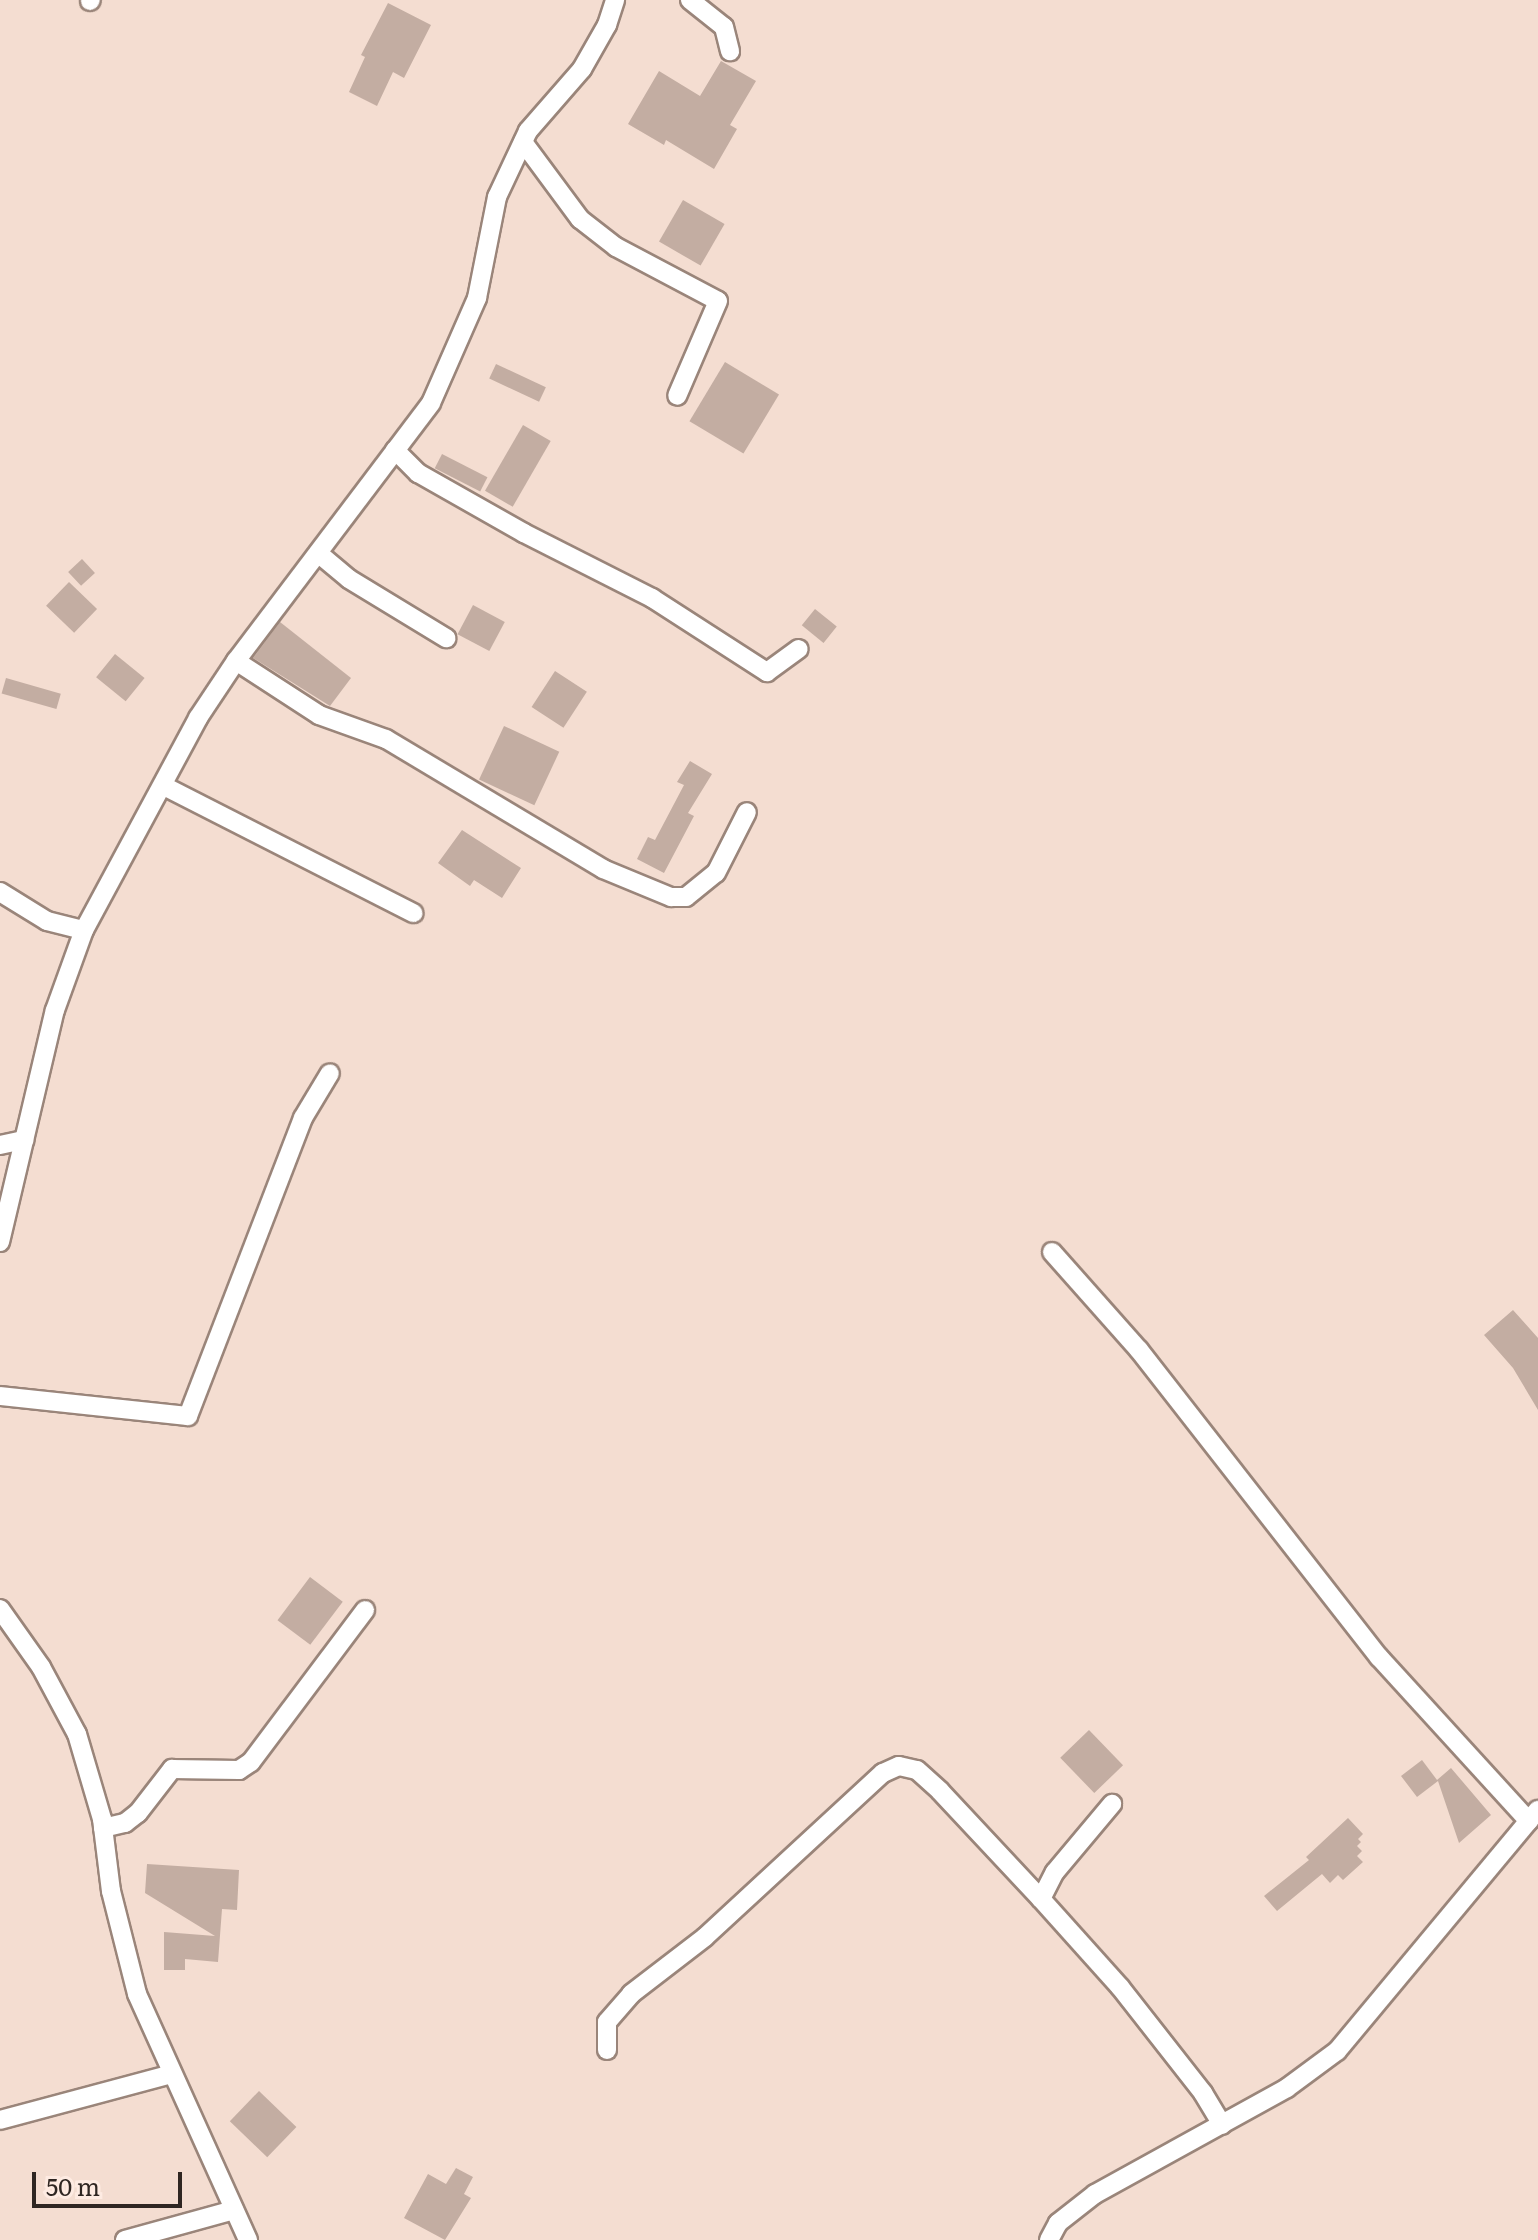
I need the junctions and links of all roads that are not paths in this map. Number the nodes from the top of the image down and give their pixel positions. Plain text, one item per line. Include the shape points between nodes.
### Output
1 (615, 0) edge
2 (690, 0) edge
3 (730, 51) dead end
4 (523, 142) junction
5 (677, 396) dead end
6 (395, 450) junction
7 (318, 553) junction
8 (446, 638) dead end
9 (799, 649) dead end
10 (236, 661) junction
11 (164, 786) junction
12 (747, 812) dead end
13 (0, 892) edge
14 (413, 913) dead end
15 (84, 930) junction
16 (330, 1073) dead end
17 (24, 1140) junction
18 (0, 1145) edge
19 (0, 1242) edge
20 (1052, 1252) dead end
21 (0, 1396) edge
22 (0, 1609) edge
23 (365, 1610) dead end
24 (1112, 1804) dead end
25 (1533, 1815) edge
26 (103, 1828) junction
27 (1041, 1899) junction
28 (607, 2050) dead end
29 (172, 2074) junction
30 (0, 2120) edge
31 (1222, 2125) junction
32 (234, 2210) junction
33 (125, 2240) edge
34 (248, 2240) edge
35 (1049, 2240) edge

1 - 4 street via 582,69
2 - 3 street via 724,27
4 - 5 street via 580,219 616,247 718,301
4 - 6 street via 497,197 477,298 431,403
6 - 7 street
6 - 9 street via 418,473 652,598 767,672
7 - 8 street via 349,579
7 - 10 street
10 - 11 street via 198,718
10 - 12 street via 319,715 386,739 603,869 671,897 686,897 716,873
11 - 14 street
11 - 15 street
13 - 15 street via 47,921
15 - 17 street via 55,1010
16 - 21 street via 303,1118 188,1416
17 - 18 street
17 - 19 street
20 - 25 street via 1139,1350 1379,1657
22 - 26 street via 41,1667 77,1734
23 - 26 street via 251,1762 239,1770 172,1769 138,1813 125,1823
24 - 27 street via 1055,1872
25 - 31 street via 1337,2051 1287,2088
26 - 29 street via 111,1891 137,1994
27 - 28 street via 940,1791 917,1770 899,1766 883,1773 705,1937 631,1994 607,2022
27 - 31 street via 1120,1987
29 - 30 street
29 - 32 street
31 - 35 street via 1095,2194 1058,2223
32 - 33 street
32 - 34 street

